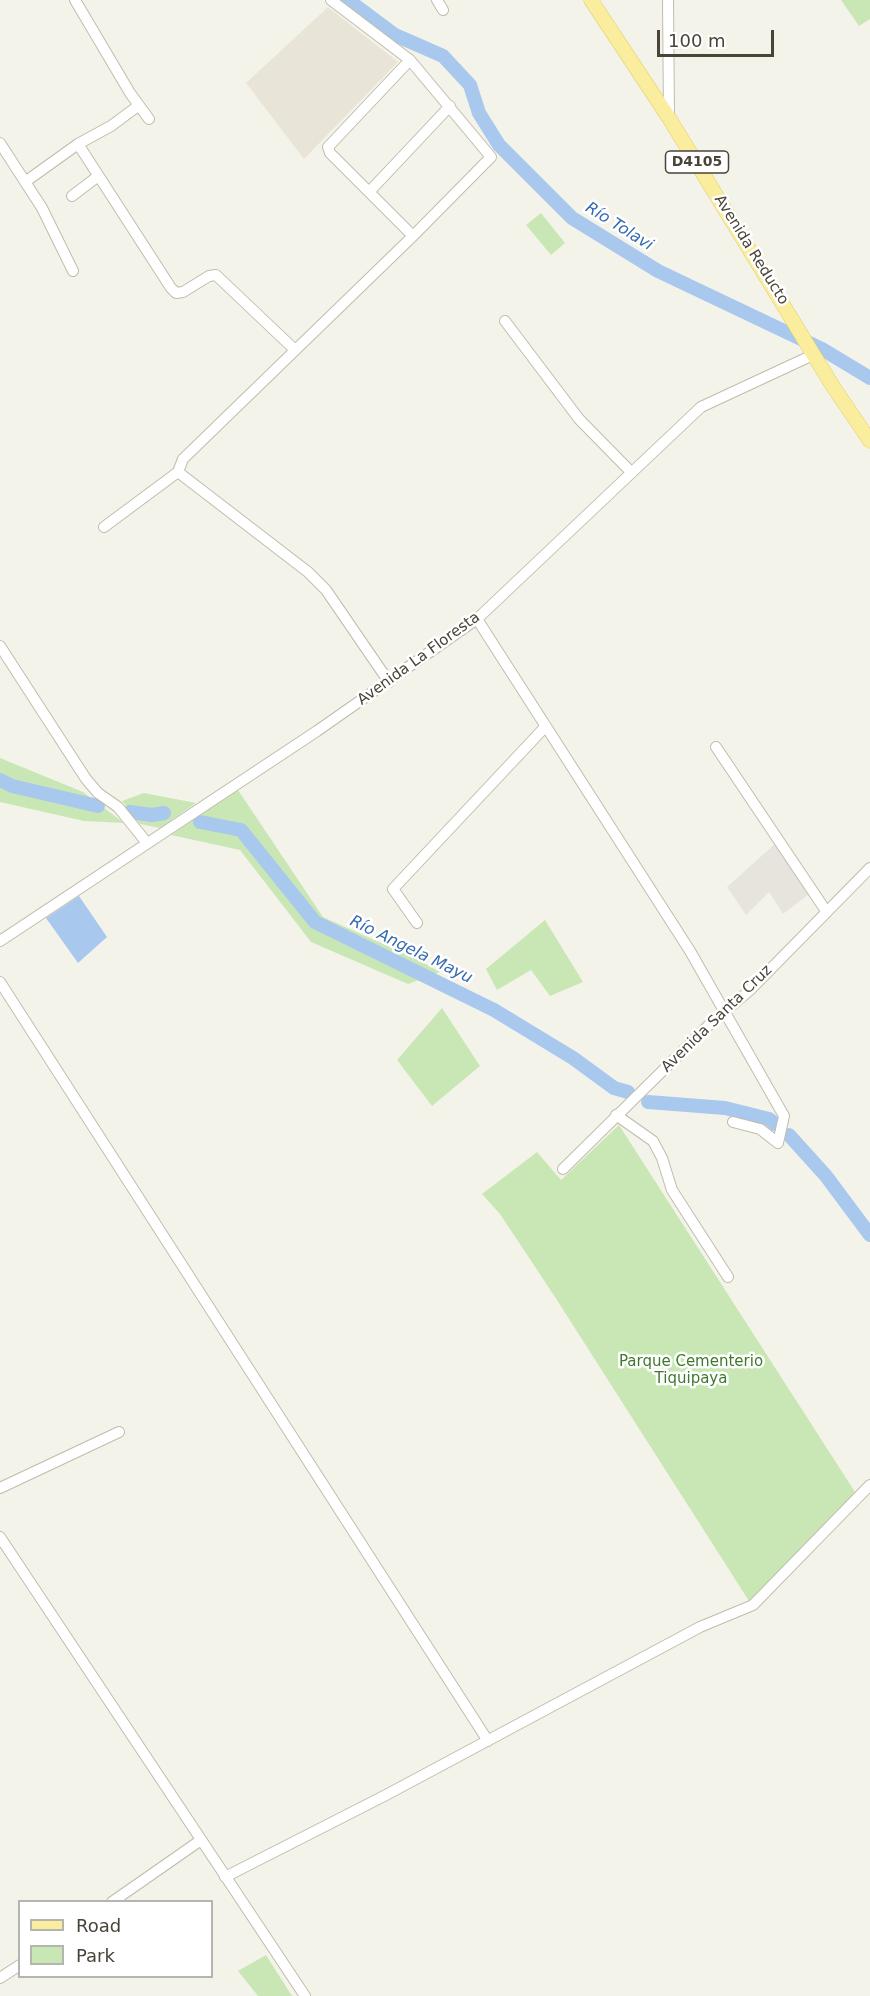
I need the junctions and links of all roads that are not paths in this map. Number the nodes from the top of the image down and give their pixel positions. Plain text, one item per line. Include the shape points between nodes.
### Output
1 (75, 0) edge
2 (331, 0) edge
3 (437, 0) edge
4 (591, 0) edge
5 (668, 0) edge
6 (443, 10) dead end
7 (410, 60) junction
8 (138, 106) junction
9 (450, 106) junction
10 (669, 118) junction
11 (149, 119) dead end
12 (0, 143) edge
13 (78, 144) junction
14 (97, 177) junction
15 (25, 182) junction
16 (369, 192) junction
17 (72, 196) dead end
18 (413, 236) junction
19 (73, 271) dead end
20 (505, 321) dead end
21 (295, 350) junction
22 (814, 352) junction
23 (870, 441) edge
24 (178, 472) junction
25 (631, 472) junction
26 (104, 526) dead end
27 (477, 619) junction
28 (0, 646) edge
29 (389, 682) junction
30 (545, 727) junction
31 (716, 747) dead end
32 (147, 843) junction
33 (870, 868) edge
34 (826, 911) junction
35 (417, 923) dead end
36 (0, 940) edge
37 (0, 982) edge
38 (725, 1012) junction
39 (616, 1115) junction
40 (733, 1122) dead end
41 (563, 1169) dead end
42 (728, 1277) dead end
43 (119, 1432) dead end
44 (870, 1485) edge
45 (0, 1488) edge
46 (0, 1537) edge
47 (488, 1741) junction
48 (201, 1840) junction
49 (225, 1877) junction
50 (115, 1900) edge
51 (18, 1966) edge
52 (0, 1978) edge
53 (306, 1996) edge

1 - 8 street
2 - 7 street
3 - 6 street
4 - 10 main road, Avenida Reducto / D4105
5 - 10 street
7 - 9 street
7 - 16 street via 328,147
8 - 11 street
8 - 13 street
9 - 16 street
9 - 18 street via 491,157
10 - 22 main road, Avenida Reducto / D4105
12 - 15 street
13 - 14 street
13 - 15 street
14 - 17 street
14 - 21 street via 171,288 183,292 216,275
15 - 19 street
16 - 18 street
18 - 21 street
20 - 25 street via 579,419
21 - 24 street via 183,459
22 - 23 main road, Avenida Reducto / D4105
22 - 25 street, Avenida La Floresta via 700,407
24 - 26 street
24 - 29 street via 308,572 326,590
25 - 27 street, Avenida La Floresta
27 - 29 street, Avenida La Floresta
27 - 30 street
28 - 32 street via 86,779 118,807
29 - 32 street, Avenida La Floresta
30 - 35 street via 393,889
30 - 38 street via 628,851
31 - 34 street
32 - 36 street, Avenida La Floresta
33 - 34 street, Avenida Santa Cruz
34 - 38 street, Avenida Santa Cruz
37 - 47 street
38 - 39 street, Avenida Santa Cruz
38 - 40 street via 784,1116 778,1143 760,1129
39 - 41 street, Avenida Santa Cruz
39 - 42 street via 653,1141 672,1190
43 - 45 street
44 - 47 street via 753,1605 700,1627
46 - 48 street
47 - 49 street
48 - 49 street
48 - 50 street
49 - 53 street
51 - 52 street

